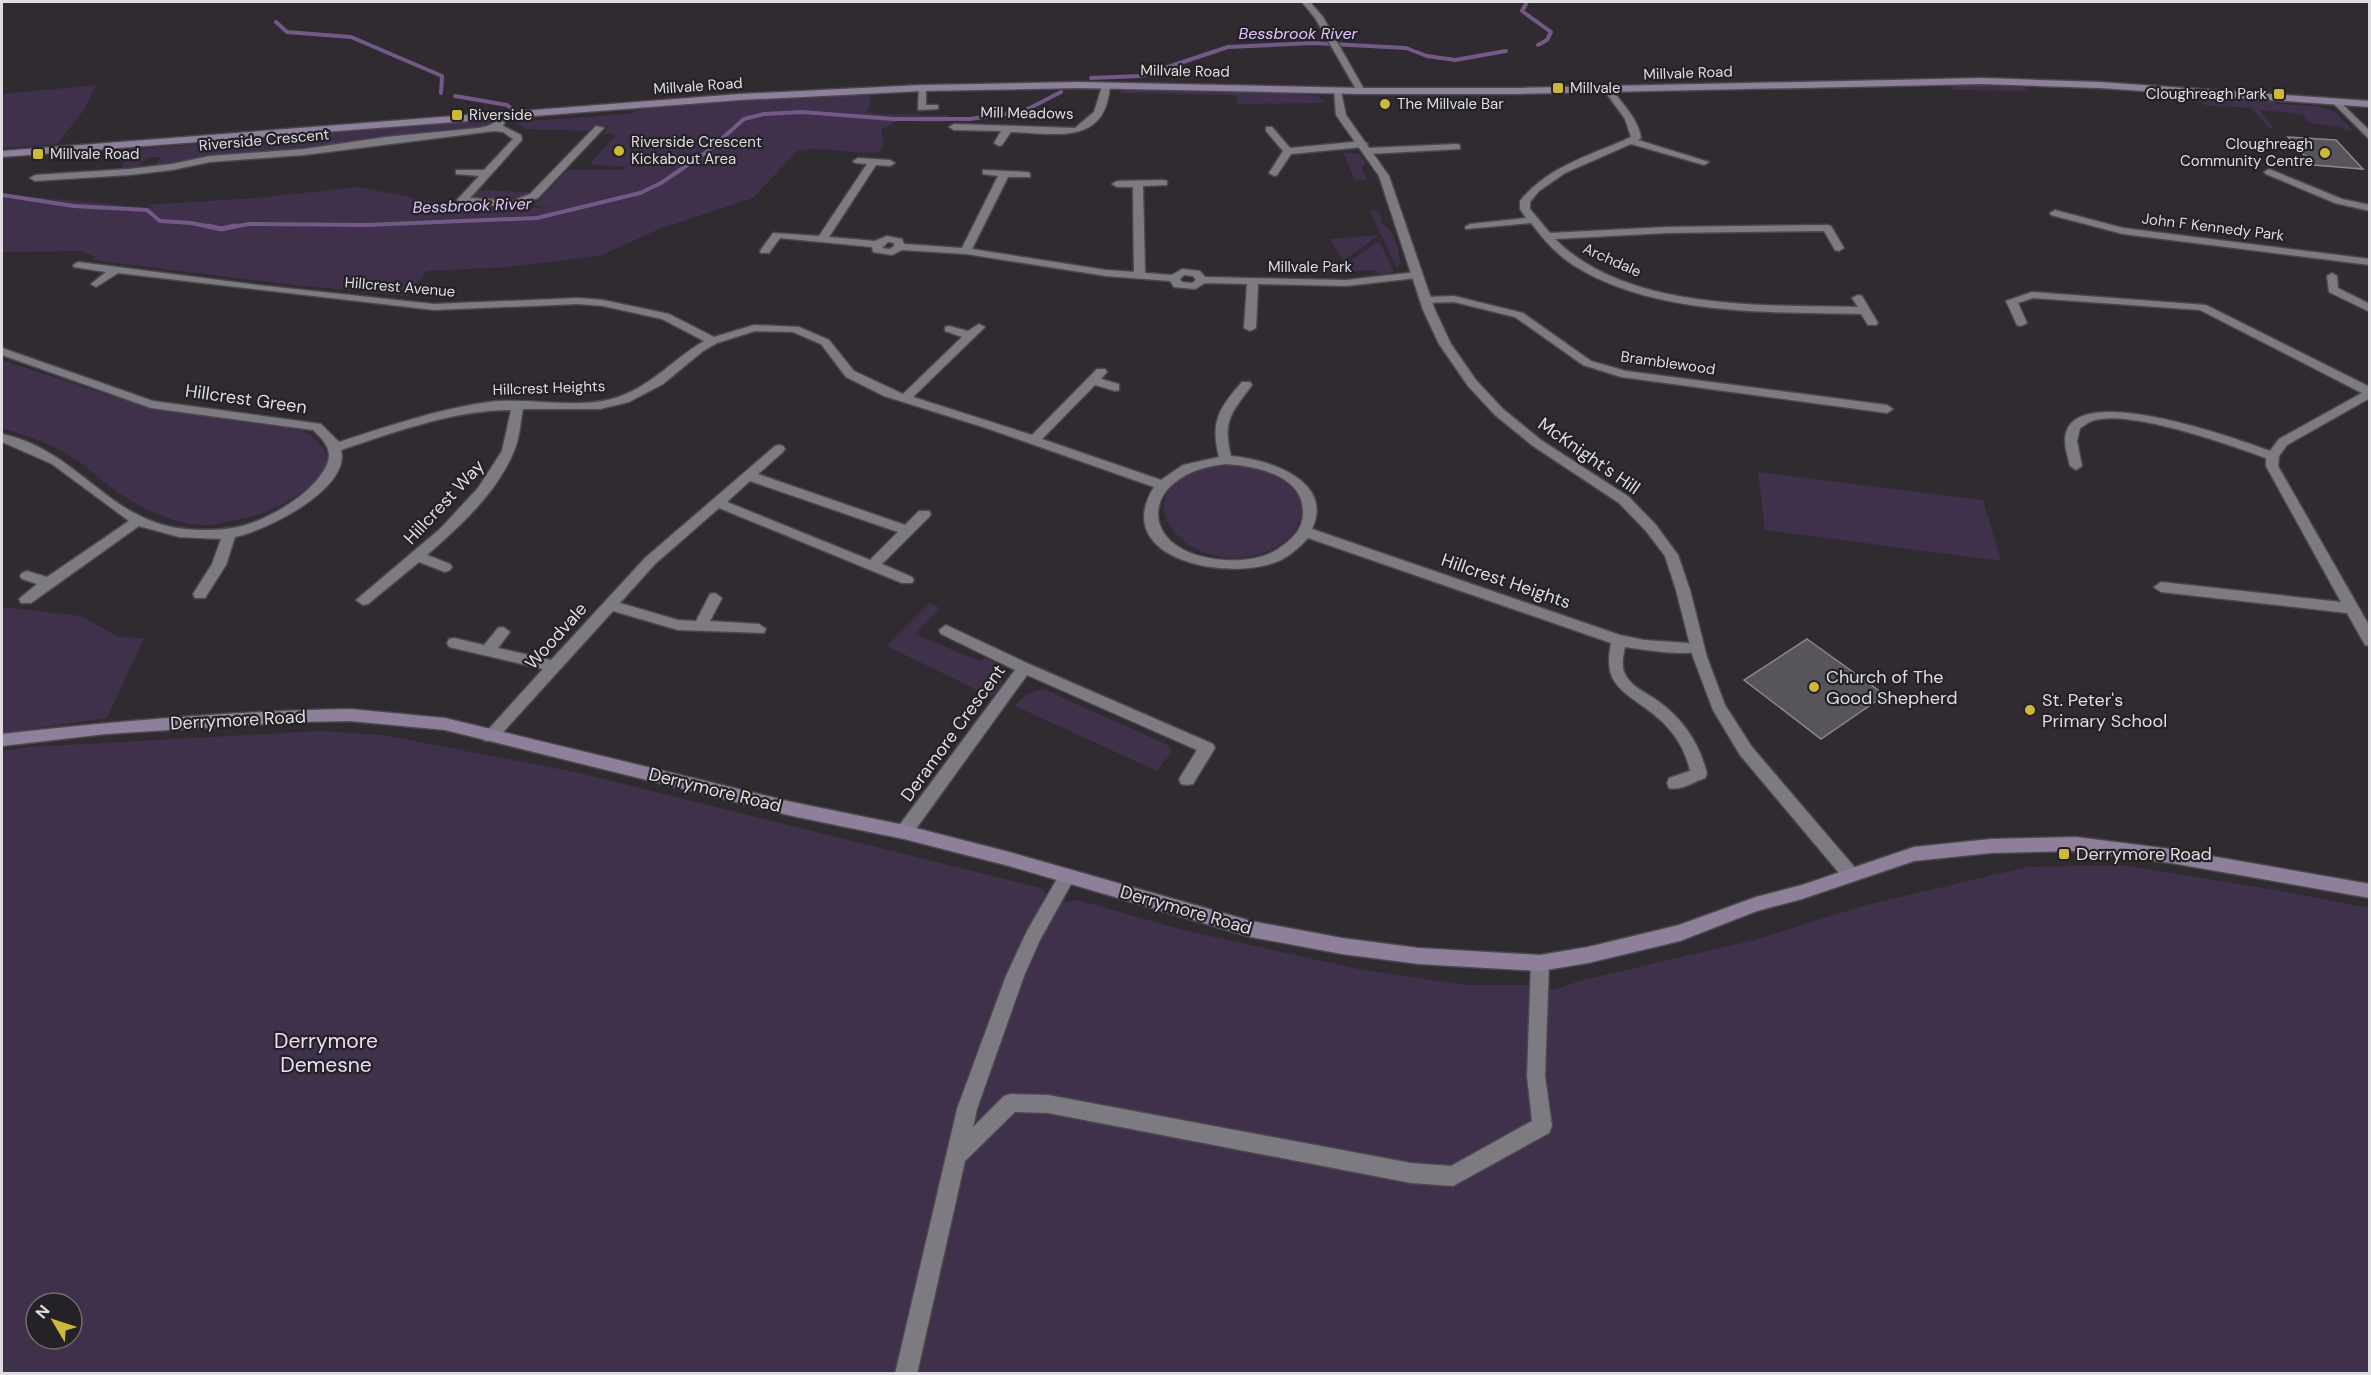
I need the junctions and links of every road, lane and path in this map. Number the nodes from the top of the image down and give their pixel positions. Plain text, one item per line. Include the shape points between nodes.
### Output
1 (1306, 2) edge
2 (1106, 85) junction
3 (922, 88) junction
4 (1608, 90) junction
5 (1337, 91) junction
6 (1361, 91) junction
7 (2337, 102) junction
8 (2370, 104) edge
9 (935, 107) dead end
10 (503, 116) junction
11 (954, 127) dead end
12 (495, 128) junction
13 (599, 128) dead end
14 (1008, 128) junction
15 (1269, 129) dead end
16 (2370, 137) edge
17 (1630, 141) junction
18 (999, 143) dead end
19 (1366, 147) junction
20 (1456, 147) dead end
21 (1288, 151) junction
22 (2, 154) edge
23 (858, 160) dead end
24 (873, 162) junction
25 (1704, 162) dead end
26 (890, 163) dead end
27 (459, 172) dead end
28 (986, 172) dead end
29 (2269, 172) dead end
30 (487, 173) junction
31 (1274, 173) dead end
32 (1004, 174) junction
33 (1027, 175) dead end
34 (35, 178) dead end
35 (1138, 183) junction
36 (1163, 183) dead end
37 (1117, 184) dead end
38 (2370, 208) edge
39 (2055, 213) dead end
40 (1533, 220) junction
41 (1547, 236) junction
42 (822, 239) junction
43 (1475, 239) dead end
44 (1839, 248) dead end
45 (765, 251) dead end
46 (966, 251) junction
47 (2370, 262) edge
48 (78, 265) dead end
49 (114, 271) junction
50 (1417, 276) junction
51 (2332, 276) dead end
52 (1140, 277) junction
53 (1253, 282) junction
54 (96, 284) dead end
55 (1858, 298) dead end
56 (1426, 300) junction
57 (2370, 309) edge
58 (1865, 311) junction
59 (1872, 323) dead end
60 (2021, 323) dead end
61 (1250, 328) dead end
62 (949, 329) dead end
63 (713, 341) junction
64 (2, 351) edge
65 (1246, 385) dead end
66 (1115, 387) dead end
67 (2370, 393) edge
68 (904, 399) junction
69 (518, 406) junction
70 (1887, 409) dead end
71 (2, 438) edge
72 (1034, 440) junction
73 (336, 447) junction
74 (779, 449) dead end
75 (2273, 456) junction
76 (1226, 460) junction
77 (2076, 466) dead end
78 (750, 476) junction
79 (1161, 485) junction
80 (718, 503) junction
81 (924, 514) dead end
82 (138, 520) junction
83 (907, 530) junction
84 (1306, 532) junction
85 (229, 534) junction
86 (418, 557) junction
87 (872, 566) junction
88 (445, 567) dead end
89 (27, 576) dead end
90 (907, 580) dead end
91 (49, 584) junction
92 (2162, 587) dead end
93 (200, 594) dead end
94 (715, 598) dead end
95 (26, 599) dead end
96 (363, 600) dead end
97 (610, 605) junction
98 (2350, 608) junction
99 (701, 626) junction
100 (759, 629) dead end
101 (946, 630) dead end
102 (503, 632) dead end
103 (1618, 640) junction
104 (2370, 641) edge
105 (454, 643) dead end
106 (1697, 648) junction
107 (488, 650) junction
108 (554, 666) junction
109 (1024, 668) junction
110 (490, 737) junction
111 (2, 740) edge
112 (1187, 779) dead end
113 (1675, 783) dead end
114 (904, 832) junction
115 (1851, 875) junction
116 (1067, 877) junction
117 (2370, 891) edge
118 (1540, 963) junction
119 (956, 1156) junction
120 (906, 1374) edge

1 - 6 street via 1319,17
2 - 3 main road, Millvale Road
2 - 5 main road, Millvale Road
2 - 14 street, Mill Meadows via 1104,101 1084,128 1062,132
3 - 9 street via 921,108
3 - 10 main road, Millvale Road
4 - 6 main road, Millvale Road
4 - 7 main road, Millvale Road via 1982,81 2110,85
4 - 17 street via 1636,132 1636,138
5 - 6 main road, Millvale Road
5 - 19 street, McKnight's Hill via 1341,115
7 - 8 main road, Millvale Road
7 - 16 street
10 - 12 street
10 - 22 main road, Millvale Road
11 - 14 street, Mill Meadows
12 - 30 street via 518,137
12 - 34 street, Riverside Crescent via 304,152 210,159 129,172
13 - 30 street via 540,190 525,200 513,204 462,201
14 - 18 street
15 - 21 street
17 - 25 street via 1683,161
17 - 40 street via 1533,189 1525,209
19 - 20 street
19 - 21 street
19 - 50 street, McKnight's Hill via 1384,176
21 - 31 street
23 - 24 street
24 - 26 street
24 - 42 street
27 - 30 street
28 - 32 street
29 - 38 street via 2339,201
32 - 33 street
32 - 46 street
35 - 36 street
35 - 37 street
35 - 52 street
39 - 47 street, John F Kennedy Park via 2123,231
40 - 41 street, Archdale
40 - 43 street via 1468,224
41 - 44 street via 1827,228
41 - 58 street, Archdale via 1580,265 1660,296 1748,307
42 - 45 street via 777,235
42 - 46 street via 877,244 891,239 900,247
46 - 52 street
48 - 49 street, Hillcrest Avenue
49 - 54 street
49 - 63 street, Hillcrest Avenue via 434,307 603,303 665,316
50 - 53 street, Millvale Park via 1346,283
50 - 56 street, McKnight's Hill
51 - 57 street via 2333,290
52 - 53 street, Millvale Park via 1174,278 1182,272 1192,272 1202,280
53 - 61 street
55 - 58 street
56 - 70 street, Bramblewood via 1473,302 1519,315 1587,363 1625,374
56 - 106 street, McKnight's Hill via 1445,345 1499,412 1537,443 1624,500 1651,528 1671,555
58 - 59 street
60 - 67 street via 2012,301 2032,296 2202,307
62 - 68 street via 974,332
63 - 68 street, Hillcrest Heights via 754,328 795,329 825,342 859,381
63 - 69 street, Hillcrest Heights via 659,381 625,399 600,405
64 - 73 street, Hillcrest Green via 151,404 317,427 329,434
65 - 76 street via 1223,417 1219,437
66 - 72 street via 1097,376
67 - 75 street via 2283,442
68 - 72 street, Hillcrest Heights
69 - 73 street, Hillcrest Heights via 463,411
69 - 86 street, Hillcrest Way via 509,450 499,470 476,500
71 - 82 street via 57,462 112,506
72 - 79 street, Hillcrest Heights
73 - 85 street via 328,475 300,504 253,528
74 - 78 street, Woodvale
75 - 77 street via 2180,426 2107,416 2088,418 2073,428 2070,439
75 - 98 street via 2272,466
76 - 79 street via 1178,471
76 - 84 street via 1267,466 1294,481 1306,497 1311,522
78 - 80 street, Woodvale
78 - 83 street
79 - 84 street via 1151,509 1158,534 1173,549 1194,560 1220,566 1272,559 1292,548
80 - 87 street
80 - 97 street, Woodvale via 650,561
81 - 83 street
82 - 85 street via 165,531
82 - 91 street
83 - 87 street
84 - 103 street, Hillcrest Heights
85 - 93 street via 219,565
86 - 88 street
86 - 96 street, Hillcrest Way
87 - 90 street
89 - 91 street
91 - 95 street
92 - 98 street
94 - 99 street
97 - 99 street via 678,625
97 - 108 street, Woodvale
98 - 104 street
99 - 100 street
101 - 109 street, Deramore Crescent
102 - 107 street
103 - 106 street, Hillcrest Heights
103 - 113 street via 1617,673 1624,685 1674,723 1696,761 1699,774
105 - 107 street
106 - 115 street, McKnight's Hill via 1719,706 1746,751
107 - 108 street
108 - 110 street, Woodvale
109 - 112 street via 1207,748
109 - 114 street, Deramore Crescent
110 - 111 main road, Derrymore Road via 445,724 350,715 171,723
110 - 114 main road, Derrymore Road
114 - 116 main road, Derrymore Road
115 - 117 main road, Derrymore Road via 1914,854 1991,846 2076,844 2171,856
115 - 118 main road, Derrymore Road via 1756,904 1680,933
116 - 118 main road, Derrymore Road via 1251,929 1331,944 1419,956
116 - 119 street via 1015,976 967,1109
118 - 119 street via 1536,1077 1542,1125 1453,1176 1411,1173 1048,1104 1011,1103
119 - 120 street

